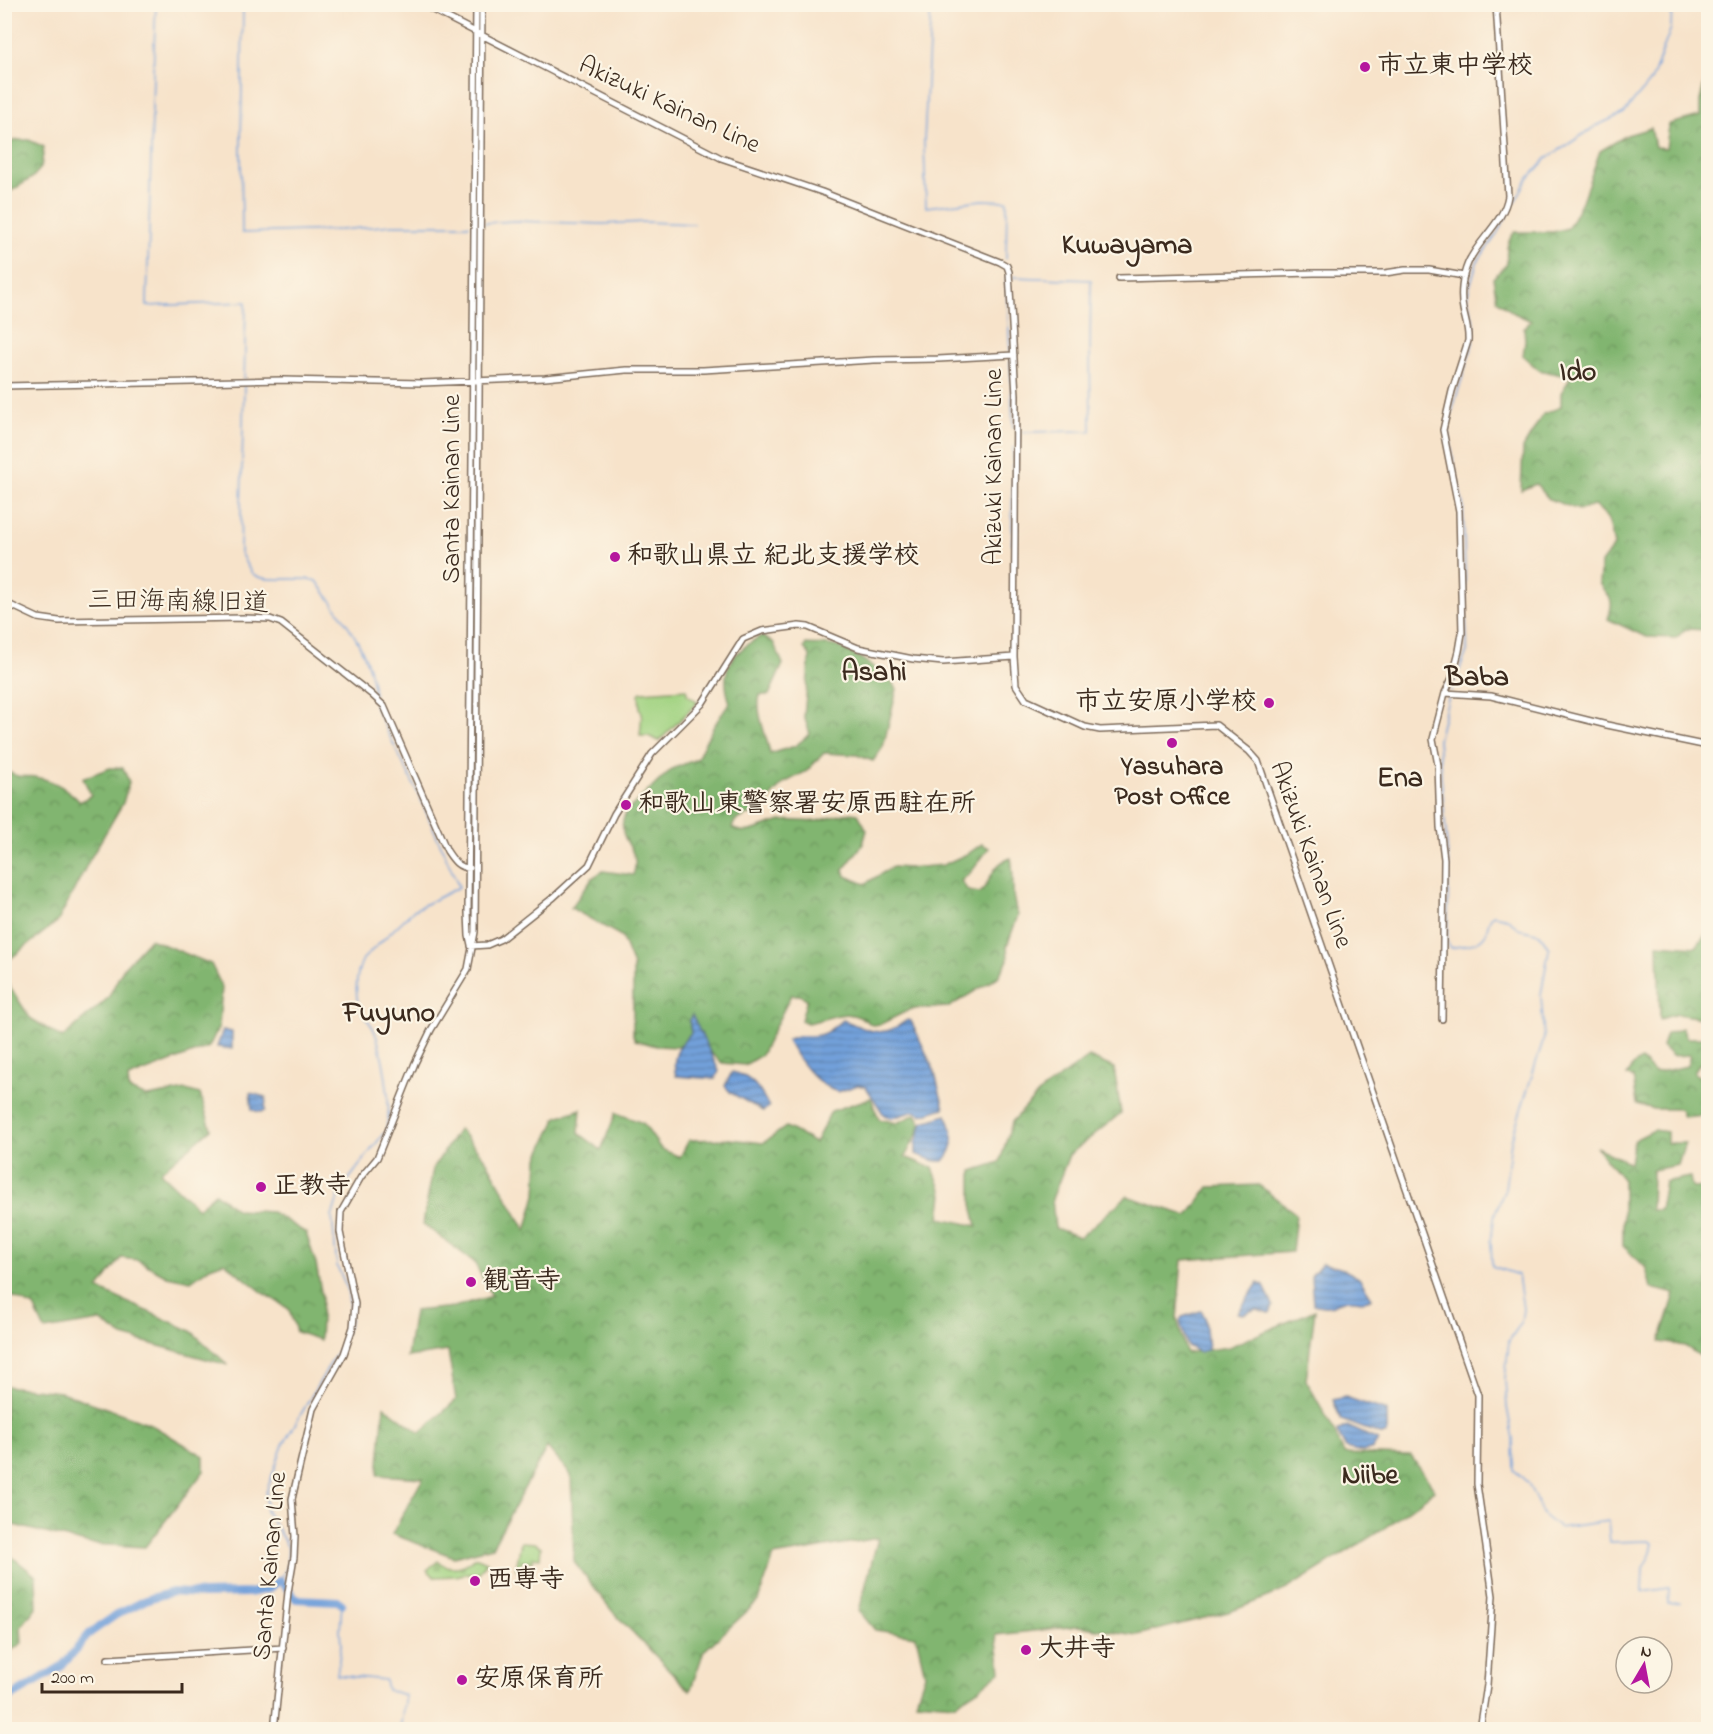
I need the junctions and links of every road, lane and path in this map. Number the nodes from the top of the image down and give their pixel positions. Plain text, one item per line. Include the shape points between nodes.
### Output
1 (421, 4) edge
2 (476, 4) edge
3 (482, 4) edge
4 (1496, 4) edge
5 (479, 33) junction
6 (1464, 276) junction
7 (1119, 278) dead end
8 (1014, 355) junction
9 (477, 381) junction
10 (4, 386) edge
11 (4, 602) edge
12 (1014, 657) junction
13 (1445, 693) junction
14 (1708, 746) edge
15 (472, 868) junction
16 (471, 946) junction
17 (1442, 1019) dead end
18 (282, 1648) junction
19 (108, 1659) dead end
20 (274, 1730) edge
21 (1480, 1730) edge

1 - 5 main road, Akizuki Kainan Line
2 - 5 main road
3 - 5 main road
4 - 6 main road via 1508,196 1503,212 1474,253
5 - 8 main road, Akizuki Kainan Line via 721,158 822,192 1007,266
5 - 9 main road, Santa Kainan Line
6 - 7 main road via 1405,270
6 - 13 main road via 1461,298 1468,341 1443,430 1459,511 1462,633
8 - 9 main road via 626,370
8 - 12 main road, Akizuki Kainan Line
9 - 10 main road via 282,380
9 - 15 main road, Santa Kainan Line
11 - 15 main road, 三田海南線旧道 via 38,618 60,621 270,619 293,631 384,706 447,850 456,863
12 - 16 main road via 943,662 913,659 858,648 799,626 762,631 743,639 702,704 652,754 614,814 589,865 501,939
12 - 21 main road, Akizuki Kainan Line via 1016,685 1026,700 1085,727 1100,730 1216,725 1258,761 1478,1395 1477,1484 1493,1596
13 - 14 main road via 1491,696
13 - 17 main road via 1433,739 1444,859
15 - 16 main road, Santa Kainan Line via 468,936
16 - 18 main road, Santa Kainan Line via 468,969 415,1063 377,1158 341,1212 340,1232 355,1304 354,1317 342,1360 313,1409 300,1461 292,1499 295,1536
18 - 19 main road
18 - 20 main road, Santa Kainan Line

